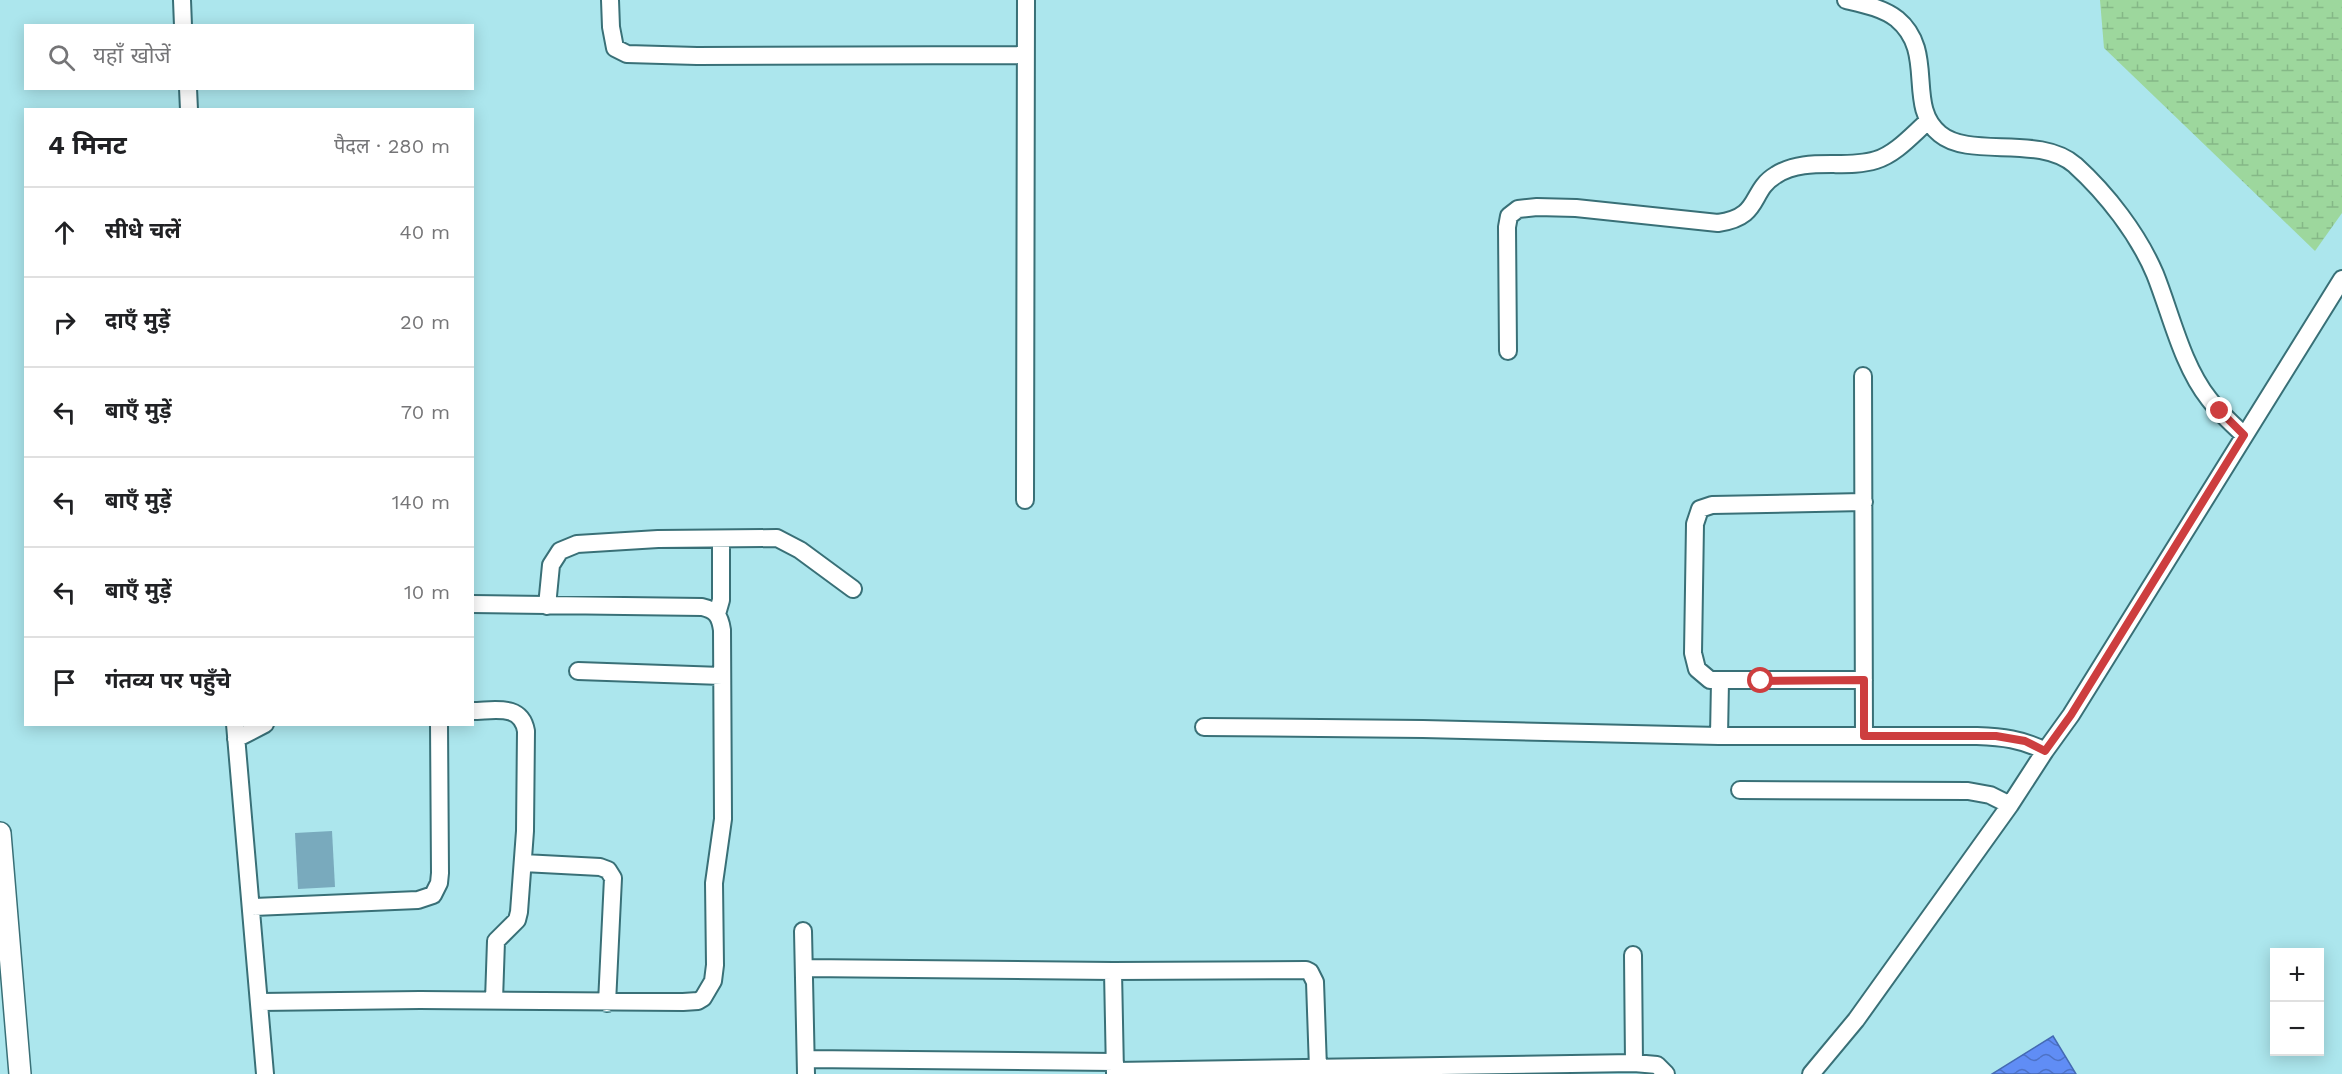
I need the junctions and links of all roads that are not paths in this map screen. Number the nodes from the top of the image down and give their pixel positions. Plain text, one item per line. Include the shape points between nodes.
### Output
1 (182, 0) edge
2 (610, 0) edge
3 (1026, 0) edge
4 (1846, 0) edge
5 (183, 24) edge
6 (1025, 56) junction
7 (188, 90) edge
8 (189, 108) edge
9 (1928, 121) junction
10 (2342, 279) edge
11 (1508, 351) dead end
12 (1863, 376) dead end
13 (2244, 435) junction
14 (1025, 500) dead end
15 (1864, 502) junction
16 (721, 539) junction
17 (853, 589) dead end
18 (474, 604) edge
19 (547, 606) junction
20 (717, 614) junction
21 (578, 671) dead end
22 (722, 676) junction
23 (1864, 680) junction
24 (1720, 681) junction
25 (474, 711) edge
26 (258, 726) edge
27 (439, 726) edge
28 (1204, 727) dead end
29 (235, 732) edge
30 (1719, 736) junction
31 (1864, 736) junction
32 (2045, 751) junction
33 (1740, 790) dead end
34 (2010, 805) junction
35 (0, 833) edge
36 (523, 863) junction
37 (252, 907) junction
38 (803, 931) dead end
39 (1633, 955) dead end
40 (804, 969) junction
41 (1113, 971) junction
42 (494, 1000) junction
43 (260, 1002) junction
44 (607, 1003) junction
45 (1634, 1063) junction
46 (806, 1066) edge
47 (1318, 1068) junction
48 (1115, 1069) edge
49 (1278, 1072) edge
50 (20, 1074) edge
51 (265, 1074) edge
52 (1666, 1074) edge
53 (1811, 1074) edge

1 - 5 street
2 - 6 street via 612,41 615,48 627,54
3 - 6 street
4 - 9 street via 1879,9 1897,19 1916,44 1922,105
6 - 14 street
7 - 8 street
9 - 11 street via 1878,159 1814,164 1776,175 1741,218 1731,222 1718,224 1576,208 1518,209 1509,216 1507,227
9 - 13 street via 1952,141 2049,152 2072,162 2085,174 2107,198 2155,273 2194,375 2209,399
10 - 13 street
12 - 15 street
13 - 32 street via 2078,705
15 - 23 street
15 - 24 street via 1712,505 1700,509 1695,524 1693,653 1702,675
16 - 17 street via 777,538
16 - 19 street via 567,547 551,565
16 - 20 street via 721,600
18 - 19 street
19 - 20 street via 702,607
20 - 22 street via 722,630
21 - 22 street
22 - 44 street via 723,819 714,883 713,981 709,991 698,1000
23 - 24 street
23 - 31 street
24 - 30 street
25 - 36 street via 516,713 524,723
26 - 29 street
27 - 37 street via 440,873 433,896 418,900
28 - 30 street
29 - 37 street
30 - 31 street
31 - 32 street via 1996,736 2025,741
32 - 34 street
33 - 34 street via 1979,791
34 - 53 street via 1856,1020
35 - 50 street
36 - 42 street via 517,920 496,941
36 - 44 street via 600,867 613,878
37 - 43 street
38 - 40 street
39 - 45 street
40 - 41 street
40 - 46 street
41 - 47 street via 1306,970 1315,982
41 - 48 street
42 - 43 street
42 - 44 street
43 - 51 street
45 - 47 street
45 - 52 street via 1657,1065
46 - 48 street
47 - 49 street
48 - 49 street

